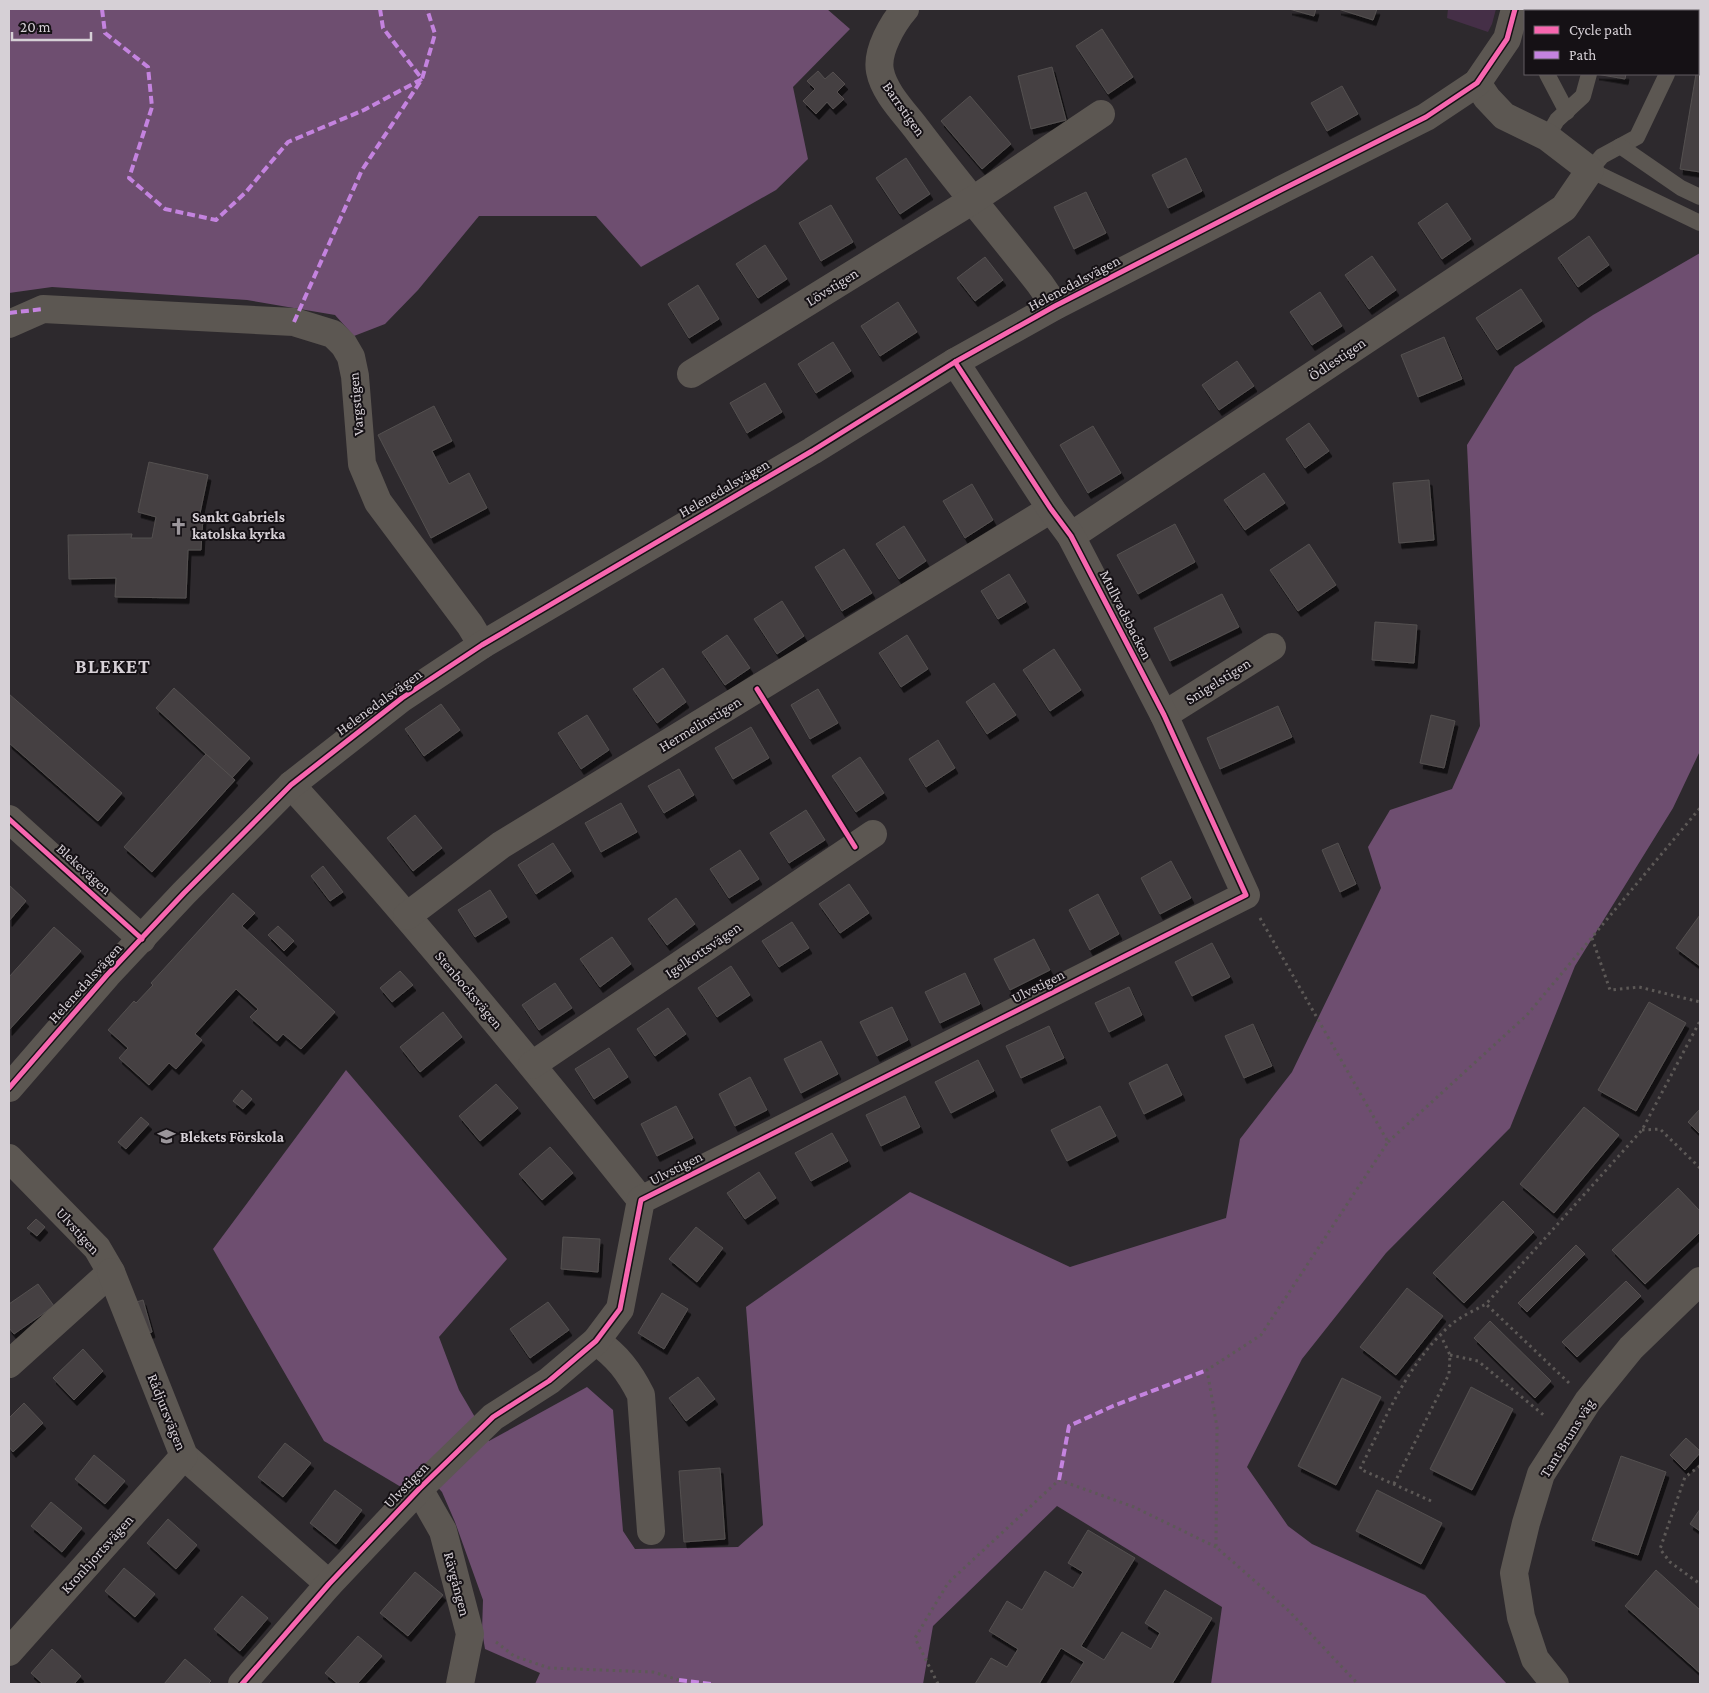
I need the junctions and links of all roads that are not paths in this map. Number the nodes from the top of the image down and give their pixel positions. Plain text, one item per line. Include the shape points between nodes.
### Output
1 (905, 9) edge
2 (1515, 9) edge
3 (1548, 75) edge
4 (1589, 75) edge
5 (1667, 75) edge
6 (1477, 83) junction
7 (1567, 112) junction
8 (1101, 114) dead end
9 (1547, 137) junction
10 (1620, 146) junction
11 (1590, 170) junction
12 (1700, 197) edge
13 (973, 200) junction
14 (1700, 224) edge
15 (1055, 306) junction
16 (9, 324) edge
17 (955, 362) junction
18 (691, 374) dead end
19 (1051, 509) junction
20 (1071, 536) junction
21 (482, 645) junction
22 (1272, 647) dead end
23 (1164, 715) junction
24 (291, 785) junction
25 (9, 818) edge
26 (873, 834) dead end
27 (1246, 895) joint
28 (407, 916) junction
29 (142, 939) junction
30 (532, 1065) junction
31 (9, 1088) edge
32 (9, 1158) edge
33 (641, 1200) junction
34 (111, 1272) junction
35 (1700, 1281) edge
36 (596, 1341) junction
37 (9, 1364) edge
38 (184, 1456) junction
39 (419, 1489) junction
40 (650, 1531) dead end
41 (329, 1584) junction
42 (9, 1652) edge
43 (242, 1684) edge
44 (460, 1684) edge
45 (1554, 1684) edge

1 - 13 street, Barrstigen via 883,44 879,69 884,86
2 - 6 street, Helenedalsvägen via 1507,39
3 - 7 lane
4 - 7 lane via 1583,96
5 - 10 lane via 1637,137
6 - 9 street via 1504,116
6 - 15 street, Helenedalsvägen via 1426,117
7 - 9 lane via 1557,120
8 - 13 street
9 - 11 street
10 - 11 lane via 1602,156
10 - 12 lane via 1681,188
11 - 14 lane
11 - 20 street, Ödlestigen via 1564,208
13 - 15 street, Barrstigen
13 - 18 street, Lövstigen
15 - 17 street, Helenedalsvägen
16 - 21 street, Vargstigen via 43,309 294,322 333,334 351,357 362,464 378,502
17 - 19 street, Mullvadsbacken
17 - 21 street, Helenedalsvägen via 812,451
19 - 20 street, Mullvadsbacken
19 - 28 street, Hermelinstigen via 501,845
20 - 23 street, Mullvadsbacken
21 - 24 street, Helenedalsvägen via 402,698
22 - 23 street, Snigelstigen
23 - 27 street, Mullvadsbacken
24 - 28 street, Stenbocksvägen
24 - 29 street, Helenedalsvägen
25 - 29 street, Blekevägen
26 - 30 street, Igelkottsvägen
27 - 33 street, Ulvstigen
28 - 30 street, Stenbocksvägen
29 - 31 street, Helenedalsvägen
30 - 33 street, Stenbocksvägen
32 - 34 street, Ulvstigen via 97,1248
33 - 36 street, Ulvstigen via 620,1309
34 - 37 street
34 - 38 street, Rådjursvägen
35 - 45 street, Tant Bruns väg via 1631,1348 1588,1401 1541,1474 1514,1573 1522,1618 1535,1659
36 - 39 street, Ulvstigen via 549,1381 493,1417
36 - 40 street via 611,1352 631,1375 641,1394
38 - 41 street, Rådjursvägen
38 - 42 street, Kronhjortsvägen
39 - 41 street, Ulvstigen
39 - 44 street, Rävgången via 443,1531 470,1634
41 - 43 street, Ulvstigen

